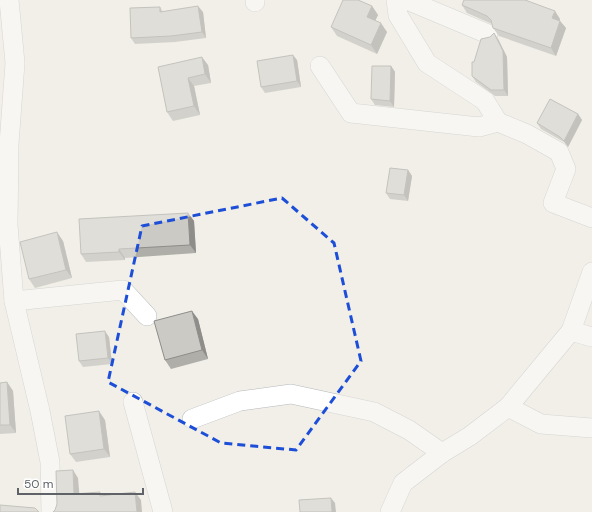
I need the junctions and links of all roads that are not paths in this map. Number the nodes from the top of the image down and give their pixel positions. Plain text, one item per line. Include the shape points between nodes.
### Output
1 (9, 0) edge
2 (396, 0) edge
3 (407, 0) edge
4 (488, 34) dead end
5 (320, 66) dead end
6 (498, 122) junction
7 (592, 218) edge
8 (6, 261) edge
9 (592, 272) edge
10 (14, 301) junction
11 (147, 316) dead end
12 (570, 331) junction
13 (592, 336) edge
14 (133, 402) dead end
15 (508, 407) junction
16 (192, 419) dead end
17 (592, 428) edge
18 (442, 453) junction
19 (50, 512) edge
20 (163, 512) edge
21 (390, 512) edge

1 - 8 street via 15,64 8,144
2 - 6 street via 398,15 427,63 485,101
3 - 4 street
5 - 6 street via 351,113 480,126
6 - 7 street via 527,134 558,152 566,169 553,203
8 - 10 street
9 - 12 street
10 - 11 street via 123,290
10 - 19 street via 50,462
12 - 13 street
12 - 15 street
14 - 20 street
15 - 17 street via 541,424
15 - 18 street via 470,436
16 - 18 street via 240,401 291,394 374,412 409,430
18 - 21 street via 403,483

